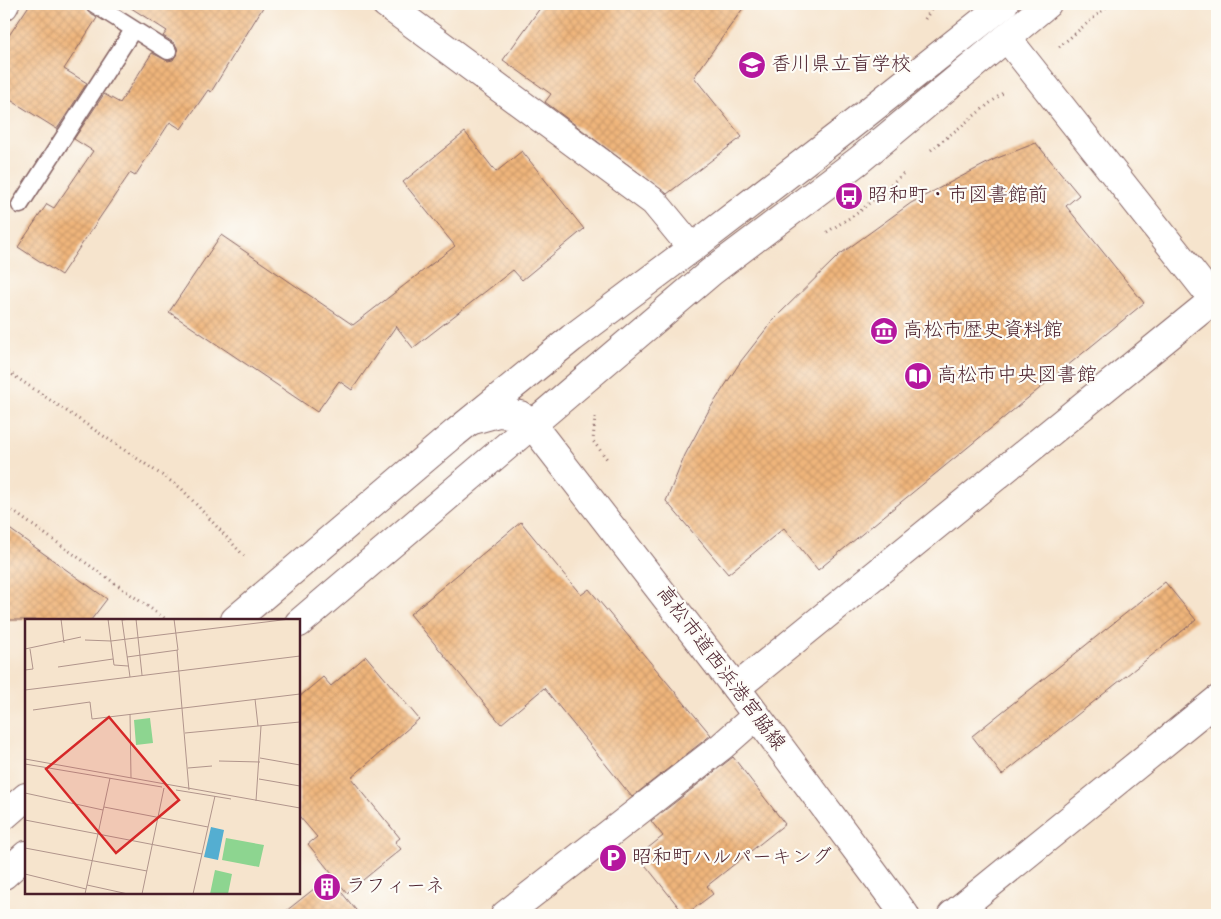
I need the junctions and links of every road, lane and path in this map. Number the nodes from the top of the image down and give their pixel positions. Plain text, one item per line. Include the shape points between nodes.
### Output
1 (94, 4) edge
2 (386, 4) edge
3 (935, 4) edge
4 (1004, 4) edge
5 (1048, 4) edge
6 (924, 20) dead end
7 (133, 30) junction
8 (1007, 38) junction
9 (168, 51) dead end
10 (20, 204) dead end
11 (692, 248) junction
12 (1216, 301) edge
13 (536, 368) junction
14 (4, 369) edge
15 (470, 421) junction
16 (533, 426) junction
17 (4, 505) edge
18 (246, 557) dead end
19 (166, 619) edge
20 (236, 619) edge
21 (300, 622) edge
22 (736, 688) junction
23 (1217, 700) edge
24 (756, 716) junction
25 (25, 798) edge
26 (4, 816) edge
27 (25, 856) edge
28 (4, 875) edge
29 (505, 915) edge
30 (905, 915) edge
31 (952, 915) edge

1 - 7 lane
2 - 11 street via 654,202
3 - 6 path
4 - 11 street
5 - 8 street
7 - 9 lane
7 - 10 lane
8 - 12 street
8 - 16 street via 858,161 711,272
11 - 13 street
12 - 22 street
13 - 15 street
13 - 16 street via 527,408
14 - 18 path via 181,488
15 - 16 street via 498,413 520,416
15 - 20 street
16 - 21 street
16 - 22 street, 高松市道西浜港宮脇線
17 - 19 path
22 - 24 street, 高松市道西浜港宮脇線
23 - 31 street
24 - 29 street
24 - 30 street, 高松市道西浜港宮脇線
25 - 26 street
27 - 28 street

